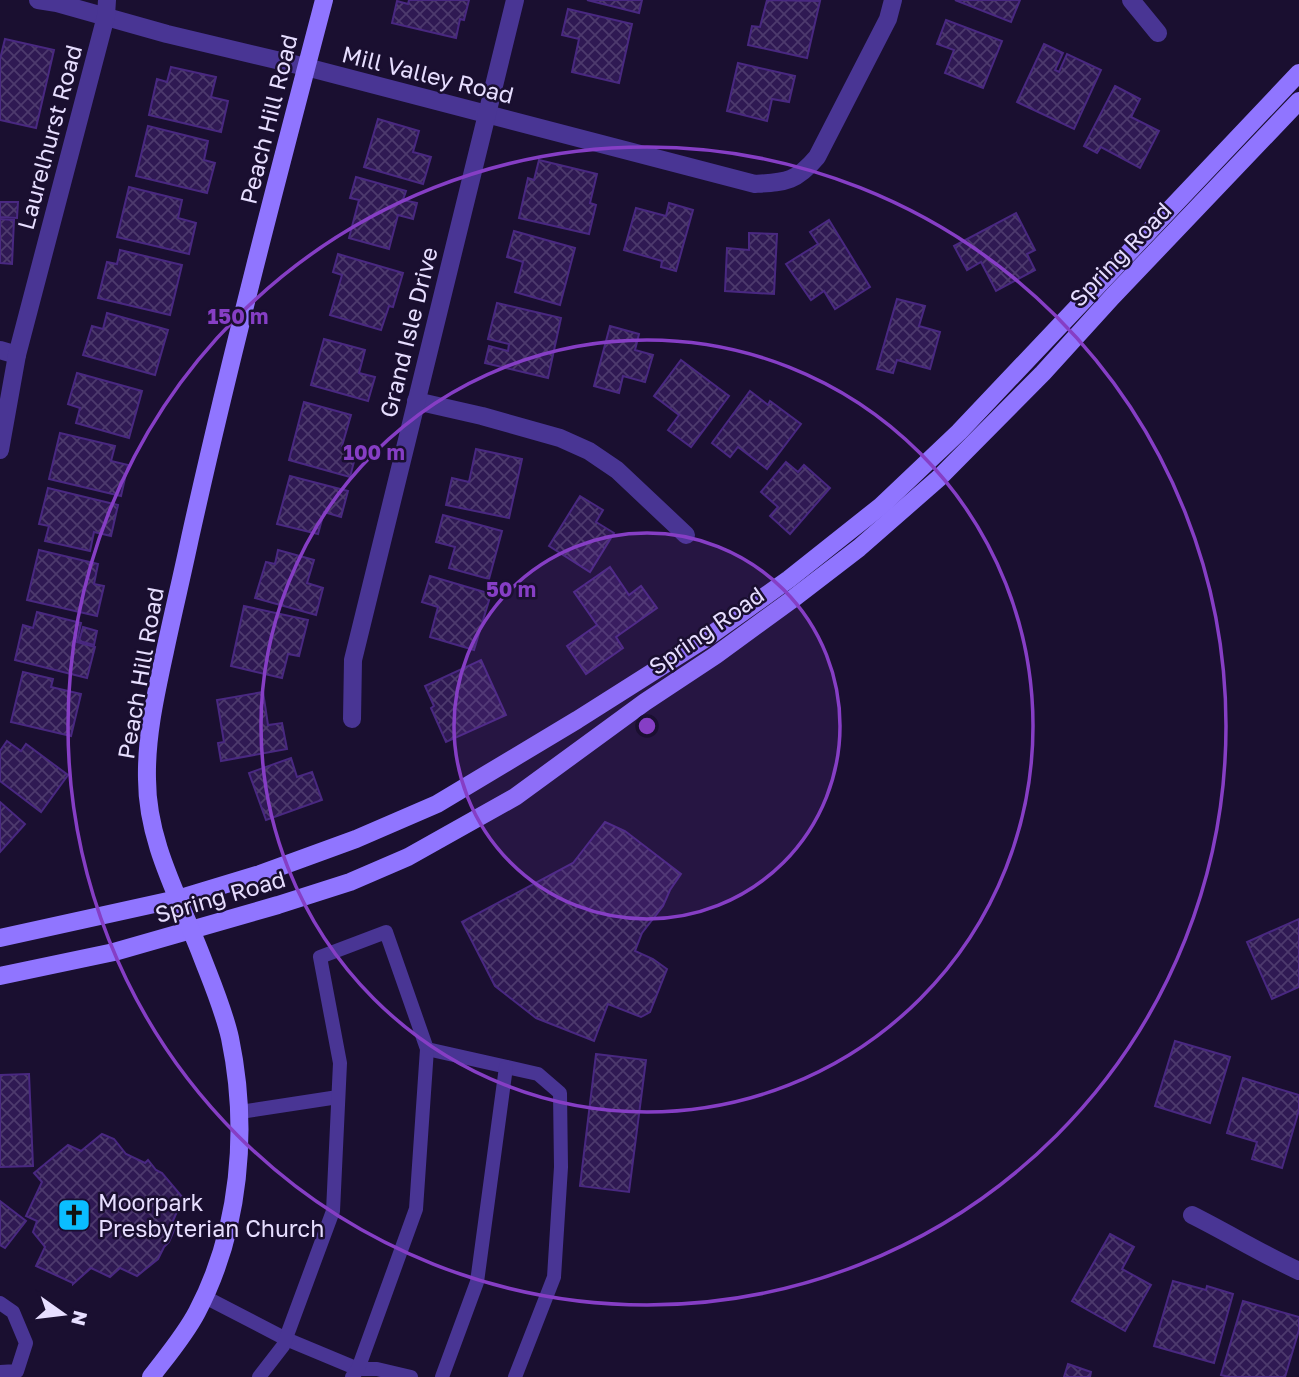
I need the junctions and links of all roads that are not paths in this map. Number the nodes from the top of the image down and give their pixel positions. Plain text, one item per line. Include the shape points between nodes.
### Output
1 (38, 0) edge
2 (324, 0) edge
3 (515, 0) edge
4 (893, 0) edge
5 (1131, 0) edge
6 (106, 8) edge
7 (1158, 33) dead end
8 (306, 68) junction
9 (1299, 74) edge
10 (1299, 101) edge
11 (487, 114) junction
12 (9, 352) edge
13 (416, 401) junction
14 (0, 450) edge
15 (687, 535) dead end
16 (352, 719) dead end
17 (177, 899) junction
18 (190, 930) junction
19 (0, 938) edge
20 (0, 976) edge
21 (427, 1049) junction
22 (506, 1067) junction
23 (338, 1097) junction
24 (240, 1112) junction
25 (1192, 1215) dead end
26 (1299, 1271) edge
27 (203, 1296) junction
28 (0, 1303) edge
29 (285, 1339) junction
30 (0, 1372) edge
31 (355, 1373) edge
32 (151, 1377) edge
33 (259, 1377) edge
34 (411, 1377) edge
35 (442, 1377) edge
36 (515, 1377) edge

1 - 6 street, Mill Valley Road
2 - 8 main road, Peach Hill Road
3 - 11 street, Grand Isle Drive
4 - 11 street, Mill Valley Road via 888,19 817,157 789,181 755,184
5 - 7 street
6 - 8 street, Mill Valley Road via 167,34
6 - 12 street, Laurelhurst Road
8 - 11 street, Mill Valley Road
8 - 17 main road, Peach Hill Road via 219,408 149,738 146,780 151,820
9 - 17 main road, Spring Road via 959,432 881,506 789,579 697,644 437,804 284,866
10 - 18 main road, Spring Road via 949,468 859,548 790,601 515,797 455,832 350,882
11 - 13 street, Grand Isle Drive
12 - 14 street, Laurelhurst Road
13 - 15 street via 560,438 589,452 617,470
13 - 16 street, Grand Isle Drive via 353,660
17 - 18 main road, Peach Hill Road
17 - 19 main road, Spring Road
18 - 20 main road, Spring Road
18 - 24 main road, Peach Hill Road via 229,1035
21 - 22 lane
21 - 23 lane via 386,932 320,957 340,1063
21 - 31 lane via 416,1209
22 - 35 lane via 477,1282
22 - 36 lane via 538,1074 560,1093 554,1277
23 - 24 lane
23 - 29 lane via 333,1212
24 - 27 main road, Peach Hill Road via 240,1150 226,1235
25 - 26 street
27 - 29 lane
27 - 32 main road, Peach Hill Road via 197,1312
28 - 30 lane via 13,1312 26,1343 17,1371
29 - 31 lane
29 - 33 lane
31 - 34 lane via 377,1369

